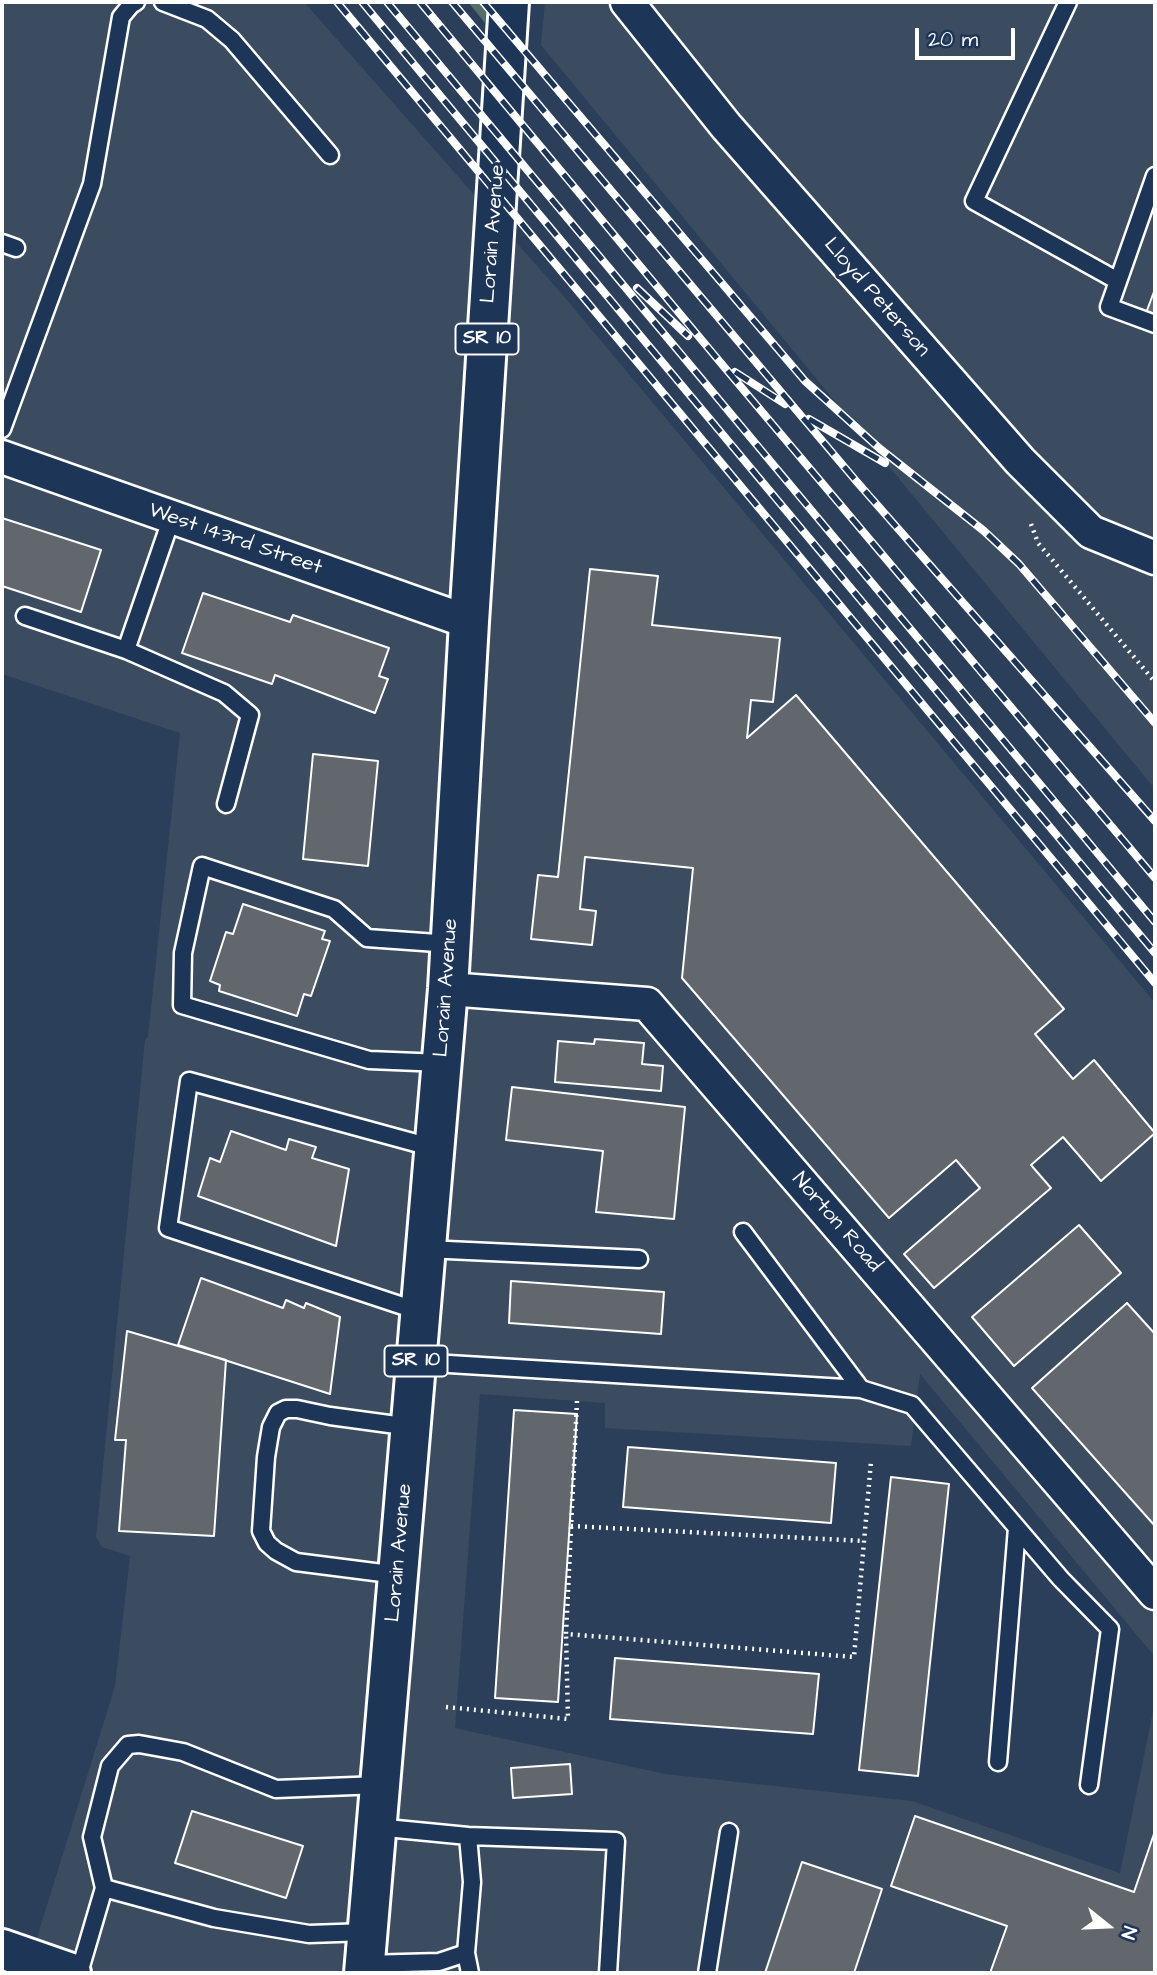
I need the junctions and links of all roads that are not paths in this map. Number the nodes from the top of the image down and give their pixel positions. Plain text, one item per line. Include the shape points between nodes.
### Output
1 (136, 2) edge
2 (163, 2) edge
3 (509, 2) edge
4 (627, 2) edge
5 (1068, 2) edge
6 (330, 155) dead end
7 (1155, 176) edge
8 (1118, 281) junction
9 (1155, 324) edge
10 (2, 429) edge
11 (2, 457) edge
12 (172, 517) junction
13 (1155, 558) edge
14 (25, 617) dead end
15 (469, 622) junction
16 (126, 650) junction
17 (226, 804) dead end
18 (451, 944) junction
19 (448, 989) junction
20 (442, 1063) junction
21 (434, 1148) junction
22 (743, 1232) dead end
23 (426, 1248) junction
24 (639, 1259) dead end
25 (421, 1312) junction
26 (416, 1362) junction
27 (860, 1389) junction
28 (411, 1427) junction
29 (1017, 1528) junction
30 (398, 1574) junction
31 (1155, 1593) edge
32 (999, 1762) dead end
33 (380, 1785) junction
34 (1089, 1785) dead end
35 (376, 1827) junction
36 (729, 1832) dead end
37 (468, 1836) junction
38 (104, 1888) junction
39 (2, 1949) edge
40 (466, 1952) junction
41 (365, 1956) edge
42 (71, 1973) edge
43 (79, 1973) edge
44 (470, 1973) edge
45 (608, 1973) edge
46 (707, 1973) edge

1 - 10 lane via 121,17 92,184
2 - 6 lane via 206,19 232,40
3 - 15 main road, Lorain Avenue / SR 10
4 - 13 street, Lloyd Peterson via 726,126 1020,461 1091,531
5 - 8 lane via 974,201
7 - 8 lane
8 - 9 lane via 1109,307
11 - 12 street, West 143rd Street
12 - 15 street, West 143rd Street
12 - 16 lane
14 - 16 lane
15 - 18 main road, Lorain Avenue / SR 10
16 - 17 lane via 224,693 250,715
18 - 19 main road, Lorain Avenue / SR 10
18 - 20 lane via 367,938 334,909 202,866 183,953 182,1005 369,1060
19 - 20 main road, Lorain Avenue / SR 10
19 - 31 street, Norton Road via 647,1004
20 - 21 main road, Lorain Avenue / SR 10
21 - 23 main road, Lorain Avenue / SR 10
21 - 25 lane via 189,1081 168,1228
22 - 27 lane
23 - 24 lane
23 - 25 main road, Lorain Avenue / SR 10
25 - 26 main road, Lorain Avenue / SR 10
26 - 27 lane
26 - 28 main road, Lorain Avenue / SR 10
27 - 29 lane via 912,1405
28 - 30 main road, Lorain Avenue / SR 10
28 - 30 lane via 286,1409 278,1413 271,1427 266,1457 261,1531 276,1551 296,1562
29 - 32 lane
29 - 34 lane via 1110,1629
30 - 33 main road, Lorain Avenue / SR 10
33 - 35 main road, Lorain Avenue / SR 10
33 - 38 lane via 276,1789 183,1752 128,1745 110,1766 92,1837
35 - 37 lane
35 - 41 main road, Lorain Avenue / SR 10
36 - 46 lane
37 - 40 lane via 472,1882
37 - 45 lane via 616,1841
38 - 41 lane via 214,1917 309,1934
38 - 43 lane
39 - 42 main road
40 - 41 lane via 439,1962
40 - 44 lane

